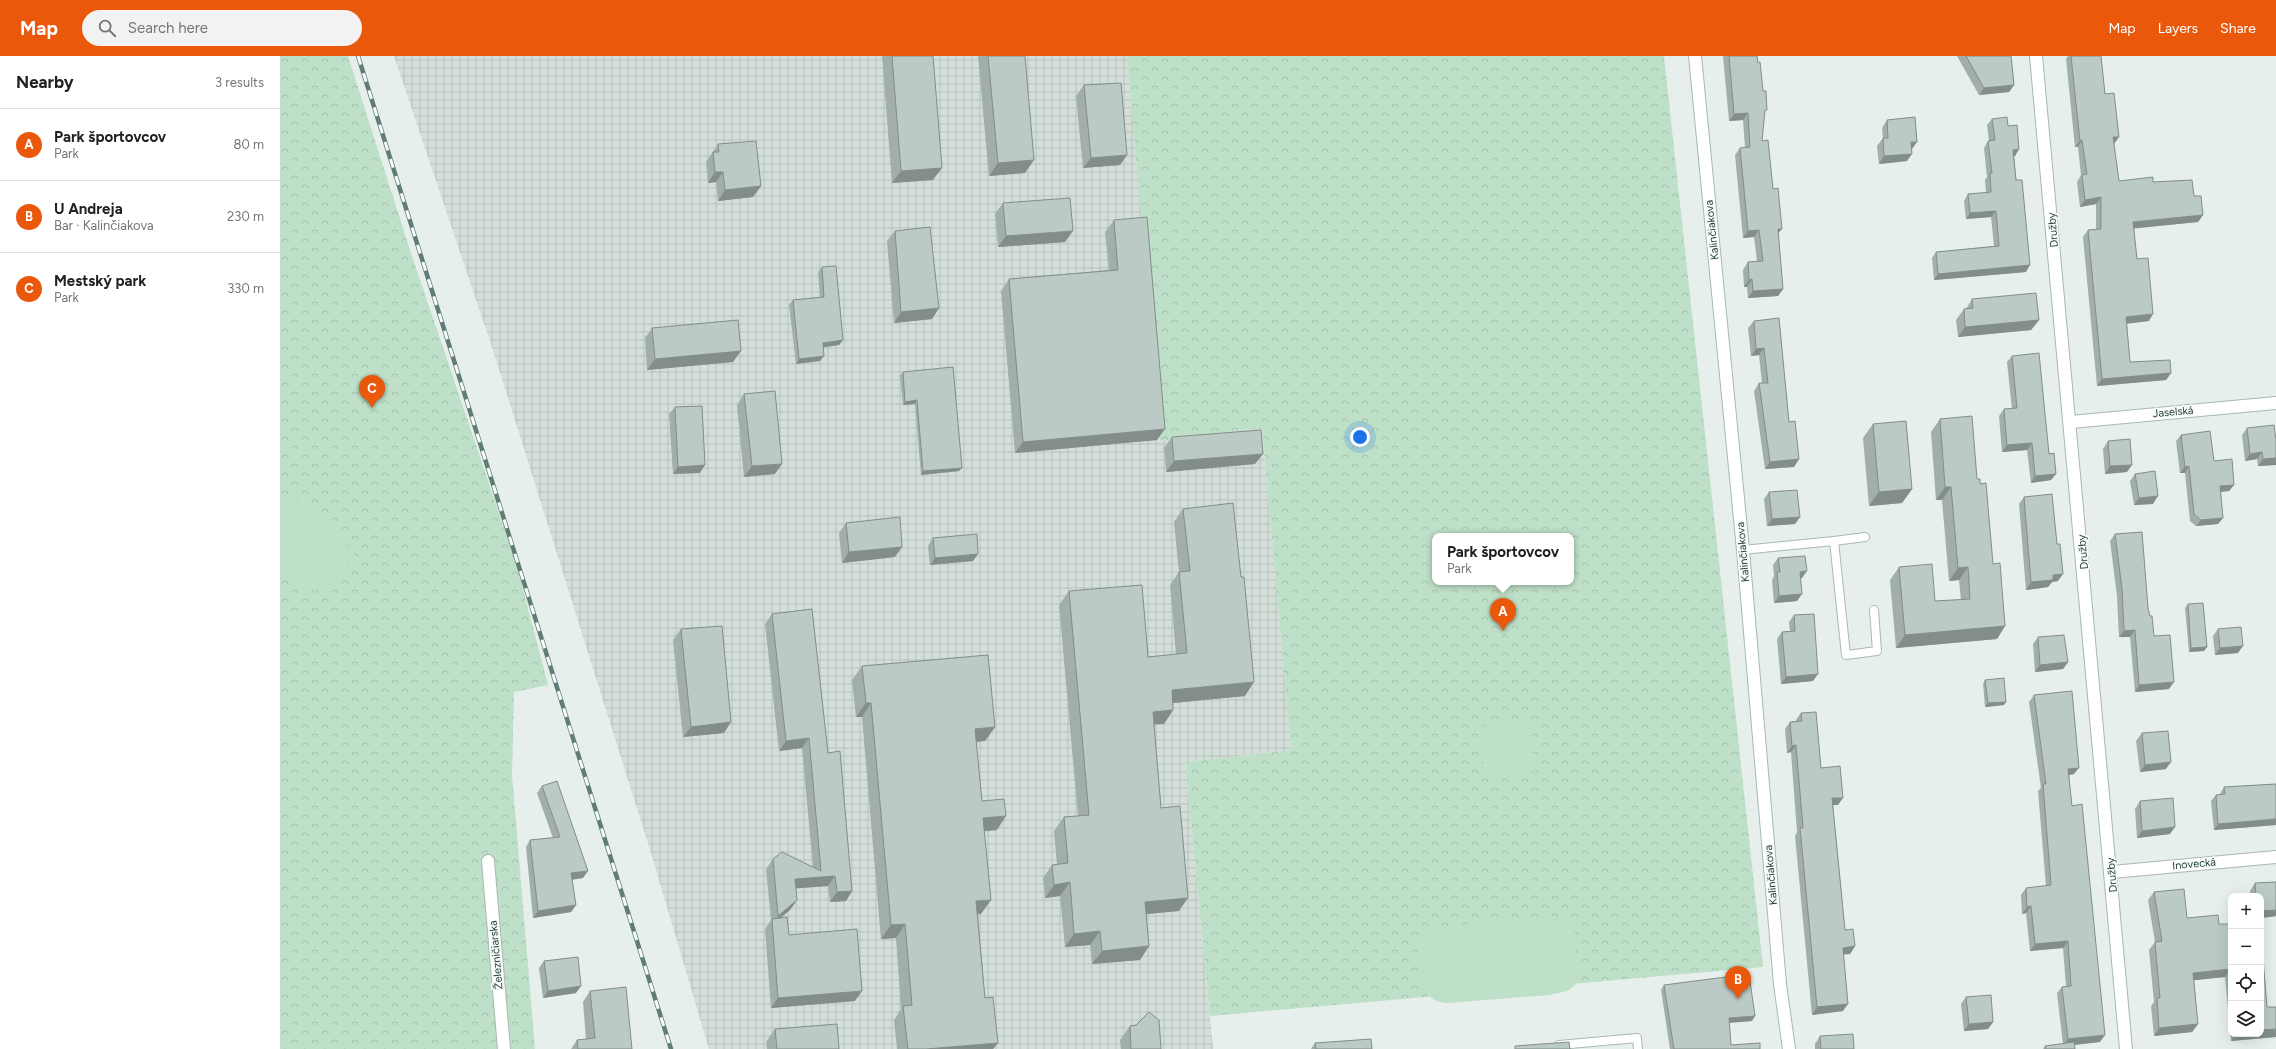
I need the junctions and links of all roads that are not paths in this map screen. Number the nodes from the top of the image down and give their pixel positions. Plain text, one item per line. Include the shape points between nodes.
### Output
1 (1696, 56) edge
2 (2036, 56) edge
3 (2276, 402) edge
4 (2071, 422) junction
5 (1865, 537) dead end
6 (1834, 541) junction
7 (1743, 550) junction
8 (1874, 610) dead end
9 (2276, 857) edge
10 (488, 861) dead end
11 (2112, 872) junction
12 (1554, 1046) edge
13 (504, 1049) edge
14 (1638, 1049) edge
15 (1789, 1049) edge
16 (2126, 1049) edge

1 - 7 street, Kalinčiakova
2 - 4 street, Družby
3 - 4 street, Jaselská
4 - 11 street, Družby
5 - 6 lane
6 - 7 lane
6 - 8 lane via 1846,655 1877,651
7 - 15 street, Kalinčiakova via 1780,984
9 - 11 street, Inovecká
10 - 13 street, Železničiarska
11 - 16 street, Družby
12 - 14 lane via 1637,1038

